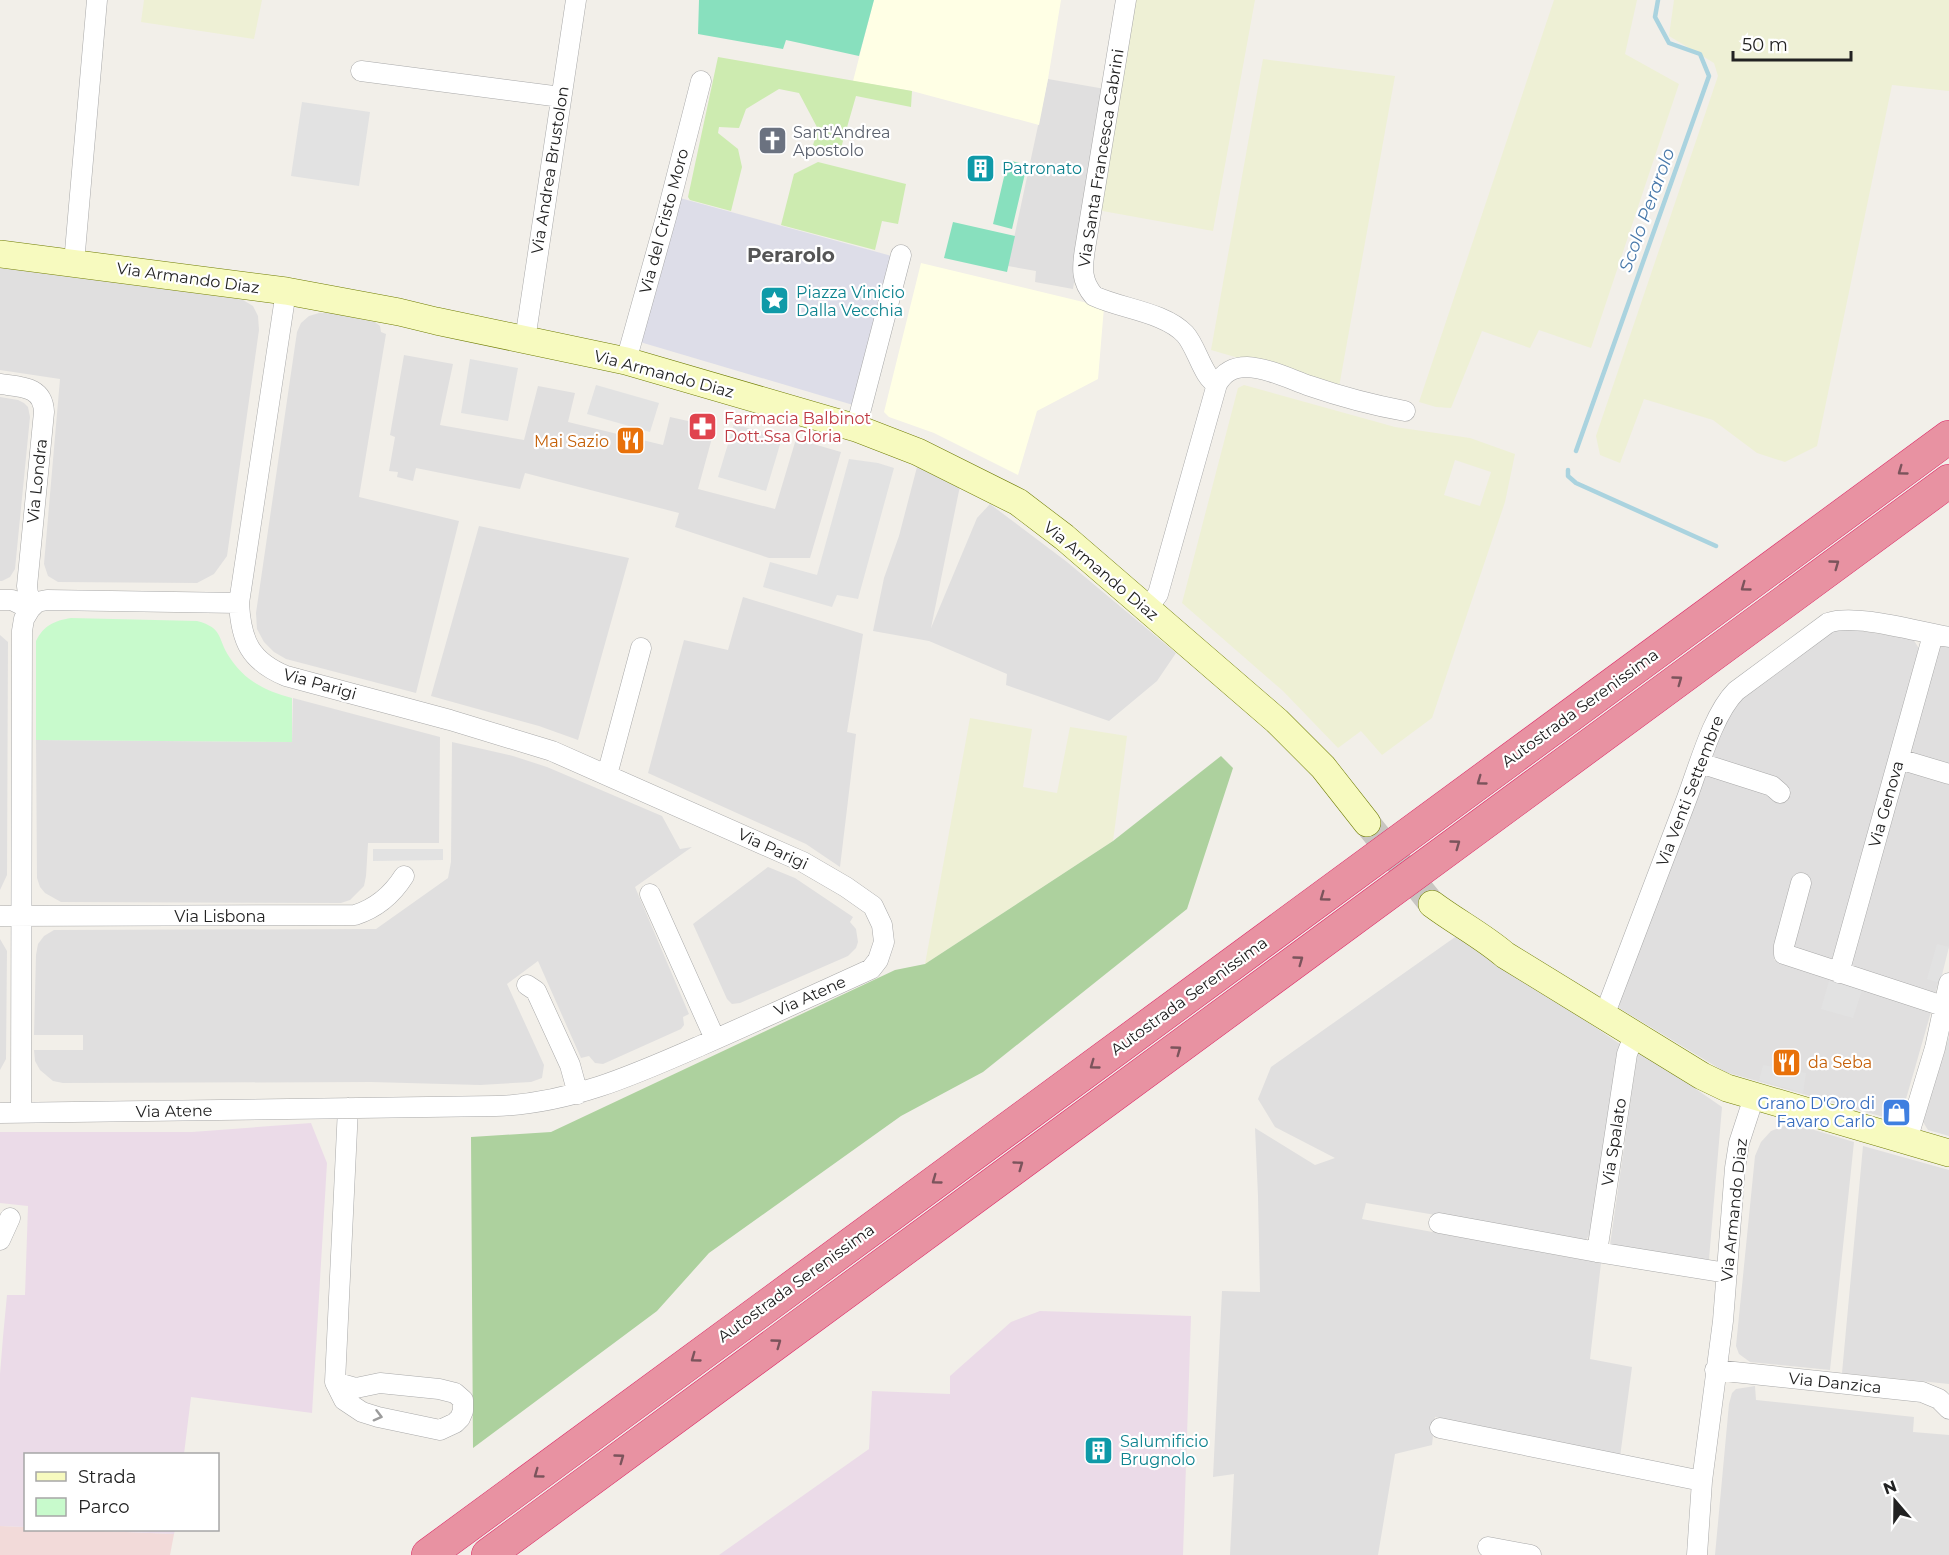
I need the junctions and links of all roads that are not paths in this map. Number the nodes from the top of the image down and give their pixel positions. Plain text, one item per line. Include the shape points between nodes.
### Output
1 (97, 0) edge
2 (576, 0) edge
3 (1126, 0) edge
4 (361, 71) dead end
5 (701, 81) dead end
6 (561, 97) junction
7 (0, 254) edge
8 (901, 255) dead end
9 (74, 263) junction
10 (286, 291) junction
11 (525, 340) junction
12 (626, 361) junction
13 (0, 384) edge
14 (1217, 384) junction
15 (1405, 411) dead end
16 (856, 428) junction
17 (1949, 436) edge
18 (1949, 480) edge
19 (0, 600) edge
20 (239, 603) junction
21 (30, 609) junction
22 (1147, 609) junction
23 (1941, 636) edge
24 (641, 648) dead end
25 (1899, 759) junction
26 (1700, 763) junction
27 (1949, 774) edge
28 (607, 775) junction
29 (1780, 793) dead end
30 (1367, 823) tunnel mouth
31 (404, 876) dead end
32 (1801, 883) dead end
33 (650, 894) dead end
34 (1432, 904) tunnel mouth
35 (0, 916) edge
36 (21, 916) junction
37 (884, 934) joint
38 (1839, 973) junction
39 (1949, 983) edge
40 (527, 985) dead end
41 (1947, 1008) edge
42 (1603, 1014) junction
43 (1635, 1033) junction
44 (715, 1039) junction
45 (578, 1094) junction
46 (1754, 1097) junction
47 (348, 1108) junction
48 (0, 1113) edge
49 (21, 1113) junction
50 (1907, 1140) junction
51 (1949, 1153) edge
52 (10, 1218) dead end
53 (1439, 1223) dead end
54 (0, 1240) edge
55 (1597, 1252) junction
56 (1727, 1273) junction
57 (1715, 1370) junction
58 (335, 1382) junction
59 (1949, 1408) edge
60 (1440, 1428) dead end
61 (1702, 1481) junction
62 (1488, 1547) dead end
63 (428, 1555) edge
64 (488, 1555) edge
65 (1531, 1555) edge
66 (1696, 1555) edge

1 - 9 street
2 - 6 street, Via Andrea Brustolon
3 - 14 street, Via Santa Francesca Cabrini via 1082,277 1094,296 1173,324 1194,346 1208,377
4 - 6 street
5 - 12 street, Via del Cristo Moro
6 - 11 street, Via Andrea Brustolon
7 - 9 street, Via Armando Diaz
8 - 16 street
9 - 10 street, Via Armando Diaz
10 - 11 street, Via Armando Diaz via 345,300
10 - 20 street, Via Parigi
11 - 12 street, Via Armando Diaz
12 - 16 street, Via Armando Diaz
13 - 21 street, Via Londra via 35,392 44,404 27,586
14 - 15 street via 1222,374 1247,368 1360,403
14 - 22 street via 1158,594
16 - 22 street, Via Armando Diaz via 918,452 1018,502
17 -> 63 highway, Autostrada Serenissima
64 -> 18 highway
19 - 21 street via 12,600
20 - 21 street via 47,600
20 - 28 street, Via Parigi via 241,626 249,648 276,672 541,748
21 - 36 street via 21,640
22 - 30 street, Via Armando Diaz via 1277,721 1323,767
23 - 25 street, Via Genova
23 - 26 street, Via Venti Settembre via 1859,620 1828,623 1727,699
24 - 28 street
25 - 27 street
25 - 38 street, Via Genova
26 - 29 street via 1772,786
26 - 42 street, Via Venti Settembre
28 - 37 street, Via Parigi via 794,857 833,879 873,906
31 - 36 street, Via Lisbona via 391,895 355,915
32 - 38 street via 1783,949 1787,956
33 - 44 street
34 - 42 street via 1505,955
35 - 36 street, Via Lisbona
36 - 49 street
37 - 44 street, Via Atene via 882,950 871,969
38 - 41 street
39 - 41 street
40 - 45 street via 537,992 570,1065
41 - 50 street
42 - 43 street
43 - 46 street via 1702,1076
43 - 55 street, Via Spalato via 1627,1054
44 - 45 street, Via Atene
45 - 47 street, Via Atene via 516,1106
46 - 50 street
46 - 56 street, Via Armando Diaz via 1739,1143
47 - 49 street, Via Atene
47 - 58 street
48 - 49 street, Via Atene
50 - 51 street
52 - 54 street
53 - 55 street
55 - 56 street
56 - 57 street, Via Armando Diaz
57 - 59 street, Via Danzica via 1922,1392
57 - 61 street, Via Armando Diaz
58 -> 58 street via 344,1400 378,1417 440,1430 455,1424 463,1411 462,1400 455,1392 380,1383 356,1388
60 - 61 street
61 - 66 street, Via Armando Diaz
62 - 65 street

